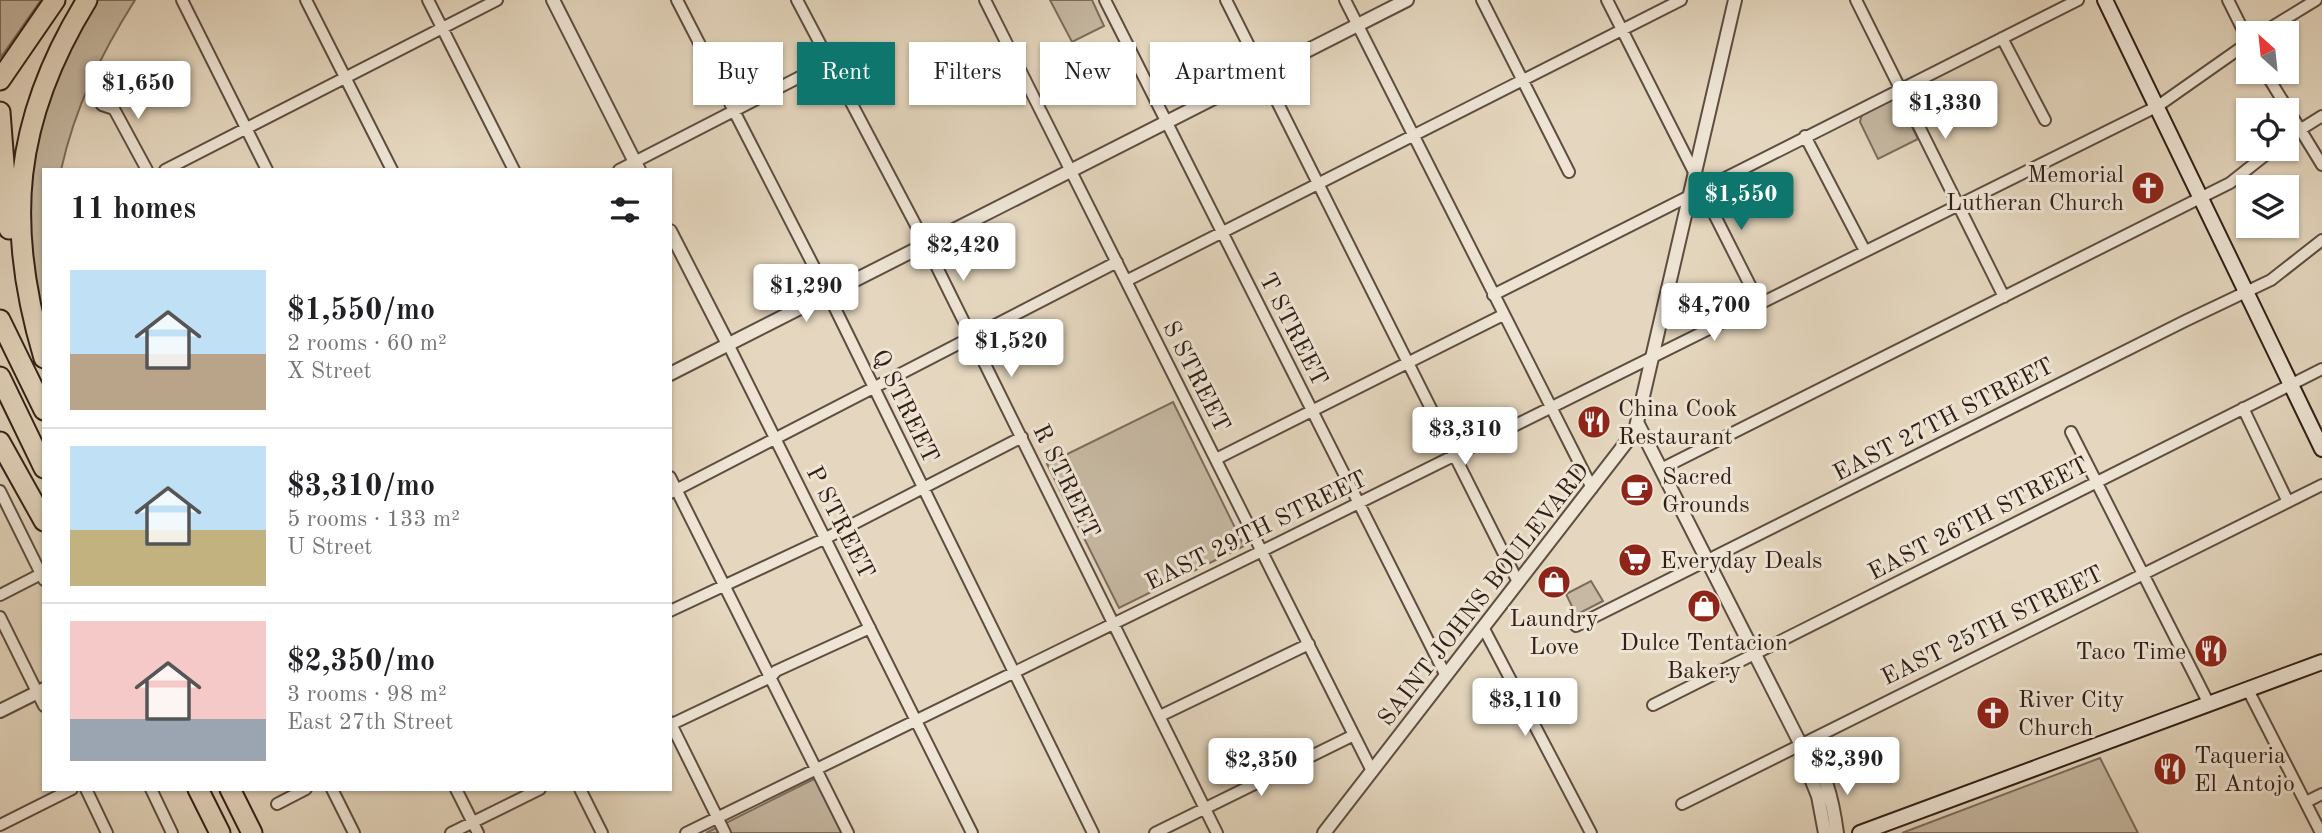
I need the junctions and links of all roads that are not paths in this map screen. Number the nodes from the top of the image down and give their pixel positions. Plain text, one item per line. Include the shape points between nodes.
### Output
1 (55, 0) edge
2 (87, 0) edge
3 (182, 0) edge
4 (306, 0) edge
5 (428, 0) edge
6 (497, 0) edge
7 (553, 0) edge
8 (677, 0) edge
9 (797, 0) edge
10 (985, 0) edge
11 (1105, 0) edge
12 (1226, 0) edge
13 (1345, 0) edge
14 (1407, 0) edge
15 (1482, 0) edge
16 (1607, 0) edge
17 (1681, 0) edge
18 (1735, 0) edge
19 (1856, 0) edge
20 (2078, 0) edge
21 (2105, 0) edge
22 (2228, 0) edge
23 (2316, 0) edge
24 (2238, 21) edge
25 (2282, 21) edge
26 (1358, 25) junction
27 (442, 29) junction
28 (1622, 30) junction
29 (2002, 38) junction
30 (819, 42) edge
31 (1247, 42) edge
32 (1310, 49) edge
33 (2236, 51) edge
34 (345, 78) junction
35 (797, 79) edge
36 (0, 80) edge
37 (1522, 80) junction
38 (2271, 84) edge
39 (1902, 88) junction
40 (102, 105) dead end
41 (855, 105) edge
42 (1200, 105) edge
43 (1279, 105) edge
44 (2158, 106) junction
45 (734, 111) junction
46 (0, 112) edge
47 (2322, 116) edge
48 (2045, 120) dead end
49 (1166, 122) junction
50 (246, 128) junction
51 (2300, 130) junction
52 (1805, 136) junction
53 (1414, 137) junction
54 (2258, 161) edge
55 (2322, 165) edge
56 (637, 166) edge
57 (146, 168) edge
58 (168, 168) edge
59 (266, 168) edge
60 (391, 168) edge
61 (513, 168) edge
62 (1070, 170) junction
63 (1569, 172) dead end
64 (1696, 176) junction
65 (1318, 184) junction
66 (1692, 192) junction
67 (2202, 197) junction
68 (1957, 205) junction
69 (1222, 232) junction
70 (672, 235) edge
71 (2322, 240) edge
72 (926, 244) junction
73 (1865, 251) junction
74 (1117, 262) junction
75 (1126, 281) junction
76 (2248, 292) junction
77 (828, 294) junction
78 (1493, 295) junction
79 (2004, 297) junction
80 (1759, 303) junction
81 (1503, 315) junction
82 (0, 320) edge
83 (971, 335) junction
84 (728, 344) junction
85 (42, 350) edge
86 (42, 353) edge
87 (1655, 355) junction
88 (1408, 362) junction
89 (2322, 369) edge
90 (672, 373) edge
91 (0, 377) edge
92 (2291, 384) junction
93 (873, 387) junction
94 (42, 406) edge
95 (1549, 408) junction
96 (2243, 408) junction
97 (1312, 411) junction
98 (1638, 424) junction
99 (2071, 432) dead end
100 (1022, 437) junction
101 (775, 438) junction
102 (0, 442) edge
103 (2322, 449) edge
104 (1454, 455) junction
105 (0, 457) edge
106 (1216, 459) junction
107 (42, 464) edge
108 (1661, 469) junction
109 (2096, 481) junction
110 (2322, 485) edge
111 (923, 488) junction
112 (1592, 488) junction
113 (0, 491) edge
114 (673, 491) edge
115 (2288, 502) junction
116 (1358, 503) junction
117 (42, 518) edge
118 (42, 519) edge
119 (826, 538) junction
120 (1262, 551) junction
121 (1708, 561) junction
122 (2142, 574) junction
123 (42, 577) edge
124 (1518, 582) junction
125 (725, 586) junction
126 (0, 595) edge
127 (672, 610) edge
128 (0, 617) edge
129 (1114, 624) junction
130 (1576, 626) dead end
131 (1483, 627) junction
132 (870, 628) junction
133 (1309, 644) junction
134 (1755, 654) junction
135 (2322, 662) edge
136 (1014, 672) junction
137 (1446, 676) junction
138 (771, 677) junction
139 (2248, 690) junction
140 (40, 691) edge
141 (2208, 704) junction
142 (1653, 705) dead end
143 (0, 711) edge
144 (1160, 716) junction
145 (916, 720) junction
146 (672, 724) edge
147 (672, 726) edge
148 (1354, 735) junction
149 (1801, 745) junction
150 (817, 769) junction
151 (1372, 771) junction
152 (68, 791) edge
153 (87, 791) edge
154 (152, 791) edge
155 (199, 791) edge
156 (231, 791) edge
157 (302, 791) edge
158 (333, 791) edge
159 (457, 791) edge
160 (537, 791) edge
161 (581, 791) edge
162 (2322, 794) edge
163 (2305, 802) junction
164 (277, 804) dead end
165 (1682, 804) dead end
166 (1205, 808) junction
167 (718, 817) junction
168 (0, 825) edge
169 (475, 828) edge
170 (107, 833) edge
171 (172, 833) edge
172 (220, 833) edge
173 (252, 833) edge
174 (354, 833) edge
175 (451, 833) edge
176 (602, 833) edge
177 (685, 833) edge
178 (725, 833) edge
179 (848, 833) edge
180 (972, 833) edge
181 (1093, 833) edge
182 (1155, 833) edge
183 (1217, 833) edge
184 (1324, 833) edge
185 (1591, 833) edge
186 (1825, 833) edge
187 (1837, 833) edge
188 (1860, 833) edge
189 (2321, 833) edge

1 - 36 highway
2 - 85 highway via 46,79 33,116 22,174 22,273
3 - 50 street
4 - 34 street
5 - 27 street
6 - 27 street
7 - 56 street
8 - 45 street, Q STREET
9 - 30 street, R STREET
10 - 62 street, S STREET
11 - 49 street, T STREET
12 - 31 street
13 - 26 street
14 - 26 street
15 - 37 street
16 - 28 street
17 - 28 street
18 - 64 street, SAINT JOHNS BOULEVARD
19 - 39 street
20 - 29 street
21 - 44 main road
22 - 24 street
23 - 25 street
26 - 32 street
26 - 53 street
27 - 34 street
27 - 61 street
28 - 37 street
28 - 64 street
29 - 39 street
29 - 48 street
33 - 44 street, EAST 29TH STREET
34 - 50 street
34 - 60 street
35 - 45 street
37 - 53 street
37 - 63 street
38 - 51 street
39 - 52 street
39 - 68 street
40 - 57 street via 114,109
41 - 72 street, R STREET
42 - 49 street
43 - 65 street
44 - 67 main road
44 - 68 street, EAST 29TH STREET
45 - 56 street
45 - 77 street, Q STREET
46 - 86 highway via 10,245 26,313
47 - 51 street
49 - 62 street
49 - 69 street, T STREET
50 - 58 street
50 - 59 street
51 - 55 street
52 - 66 street
52 - 73 street
53 - 65 street
53 - 78 street
54 - 67 street
62 - 72 street
62 - 74 street, S STREET
64 - 66 street, SAINT JOHNS BOULEVARD
65 - 69 street
65 - 88 street
66 - 78 street
66 - 80 street via 1706,198
66 - 87 street, SAINT JOHNS BOULEVARD
67 - 76 main road
67 - 79 street
68 - 73 street, EAST 29TH STREET
68 - 79 street
69 - 75 street
69 - 97 street, T STREET
70 - 84 street, P STREET
71 - 76 street, EAST 27TH STREET
72 - 77 street
72 - 83 street, R STREET
73 - 80 street, EAST 29TH STREET
74 - 75 street, S STREET
74 - 83 street
75 - 106 street, S STREET
76 - 92 main road
76 - 121 street, EAST 27TH STREET
77 - 84 street
77 - 93 street, Q STREET
78 - 81 street
79 - 108 street
80 - 87 street, EAST 29TH STREET
81 - 88 street
81 - 95 street
82 - 94 highway
83 - 93 street
83 - 100 street, R STREET
84 - 90 street
84 - 101 street, P STREET
87 - 95 street, EAST 29TH STREET
87 - 98 street, SAINT JOHNS BOULEVARD
88 - 97 street
88 - 104 street
89 - 92 street, EAST 26TH STREET
91 - 107 highway
92 - 96 street, EAST 26TH STREET
92 - 103 main road
93 - 101 street
93 - 111 street, Q STREET
95 - 104 street, EAST 29TH STREET
95 - 112 street
96 - 109 street, EAST 26TH STREET
96 - 115 street
97 - 106 street
97 - 116 street, T STREET
98 - 108 street
98 - 112 street, SAINT JOHNS BOULEVARD
99 - 109 street
100 - 111 street
100 - 129 street, R STREET
101 - 114 street
101 - 119 street, P STREET
102 - 117 highway
104 - 116 street, EAST 29TH STREET
104 - 124 street
105 - 118 highway
106 - 120 street, S STREET
108 - 121 street
109 - 122 street
109 - 134 street, EAST 26TH STREET
110 - 115 street, EAST 25TH STREET
111 - 119 street
111 - 136 street, Q STREET
112 - 124 street, SAINT JOHNS BOULEVARD
113 - 123 street
114 - 125 street
115 - 122 street, EAST 25TH STREET
116 - 120 street, EAST 29TH STREET
116 - 137 street, T STREET
119 - 125 street
119 - 132 street, P STREET
120 - 129 street, EAST 29TH STREET
120 - 133 street, S STREET
121 - 130 street, EAST 27TH STREET
121 - 134 street
122 - 141 street
122 - 149 street, EAST 25TH STREET
123 - 126 street
124 - 131 street, SAINT JOHNS BOULEVARD
125 - 127 street
125 - 138 street
128 - 140 street
129 - 136 street, EAST 29TH STREET
129 - 144 street, R STREET
131 - 137 street, SAINT JOHNS BOULEVARD
131 - 185 street
132 - 138 street
132 - 145 street, P STREET
133 - 144 street
133 - 148 street, S STREET
134 - 142 street, EAST 26TH STREET
134 - 149 street
135 - 139 main road
136 - 145 street, EAST 29TH STREET
136 - 181 street, Q STREET
137 - 151 street, SAINT JOHNS BOULEVARD
138 - 146 street
138 - 150 street
139 - 141 main road
139 - 163 street
140 - 143 street
141 - 188 main road
144 - 166 street, R STREET
145 - 150 street, EAST 29TH STREET
145 - 180 street, P STREET
147 - 167 street
148 - 151 street, S STREET
148 - 166 street
149 - 165 street, EAST 25TH STREET
149 - 186 street
149 - 187 street via 1810,752 1824,782
150 - 167 street, EAST 29TH STREET
150 - 179 street
151 - 184 street, SAINT JOHNS BOULEVARD
152 - 168 street
153 - 170 street
154 - 171 street
155 - 172 highway
156 - 173 highway
157 - 164 street
158 - 174 street
159 - 169 street
160 - 169 street
161 - 176 street
162 - 163 street
163 - 189 street
166 - 182 street
166 - 183 street, R STREET
167 - 177 street, EAST 29TH STREET
167 - 178 street
169 - 175 street

